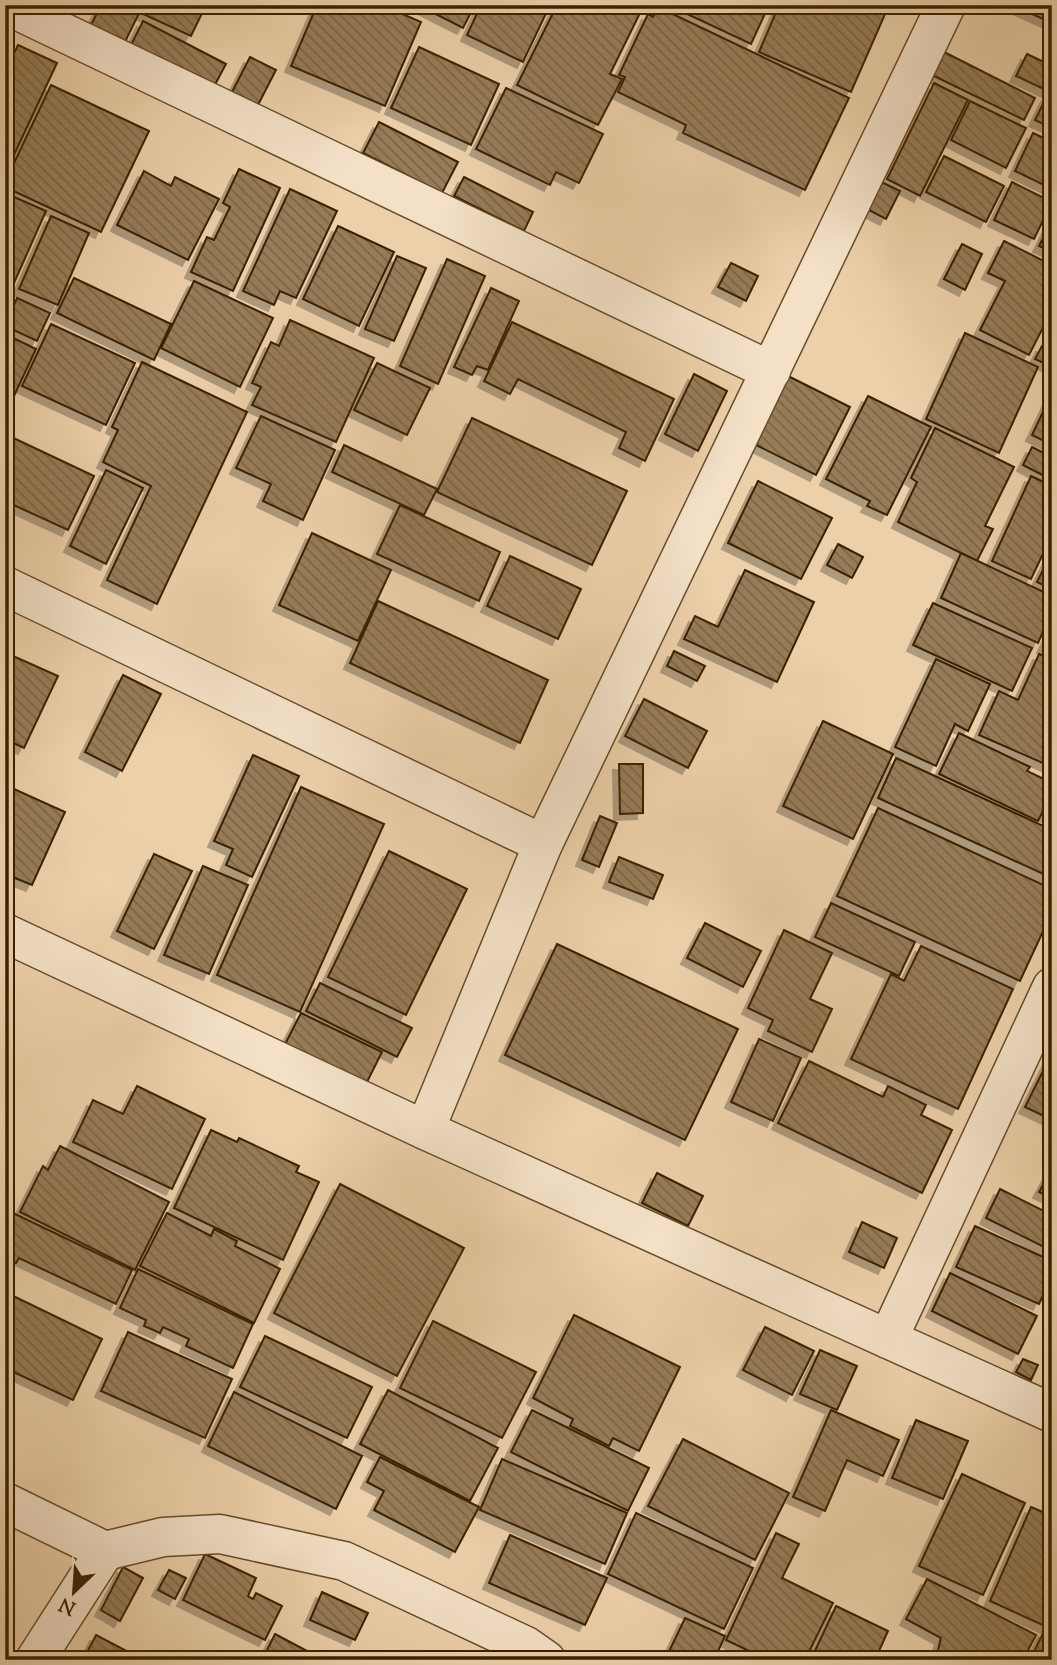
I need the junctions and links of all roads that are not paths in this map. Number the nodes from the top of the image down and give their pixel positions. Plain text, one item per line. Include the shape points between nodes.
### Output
1 (6, 5) edge
2 (946, 5) edge
3 (771, 371) junction
4 (5, 586) edge
5 (543, 844) junction
6 (5, 933) edge
7 (1052, 987) edge
8 (425, 1130) junction
9 (888, 1339) junction
10 (1052, 1413) edge
11 (5, 1502) edge
12 (105, 1550) junction
13 (35, 1660) edge
14 (546, 1660) edge

1 - 3 street
2 - 3 street
3 - 5 street
4 - 5 street
5 - 8 street
6 - 8 street
7 - 9 street
8 - 9 street
9 - 10 street
11 - 12 street
12 - 13 street
12 - 14 street via 163,1537 220,1534 344,1561 526,1646

